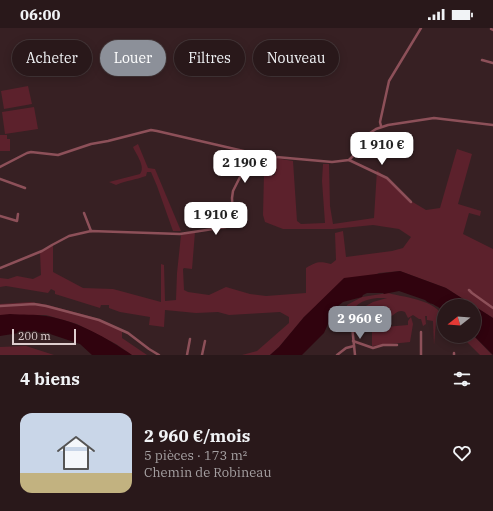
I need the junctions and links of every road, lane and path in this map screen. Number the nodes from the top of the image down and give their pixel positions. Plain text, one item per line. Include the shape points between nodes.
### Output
1 (421, 28) edge
2 (482, 60) dead end
3 (493, 63) edge
4 (380, 122) junction
5 (493, 125) edge
6 (381, 126) junction
7 (375, 130) junction
8 (241, 150) junction
9 (349, 160) junction
10 (0, 167) edge
11 (0, 179) edge
12 (25, 188) dead end
13 (411, 202) dead end
14 (84, 213) dead end
15 (18, 214) dead end
16 (0, 216) edge
17 (91, 231) junction
18 (0, 268) edge
19 (469, 290) dead end
20 (0, 306) edge
21 (493, 308) edge
22 (352, 326) dead end
23 (421, 332) dead end
24 (190, 339) dead end
25 (205, 341) dead end
26 (353, 341) junction
27 (397, 345) dead end
28 (354, 346) junction
29 (159, 355) edge
30 (188, 355) edge
31 (202, 355) edge
32 (337, 355) edge
33 (355, 355) edge
34 (421, 355) edge

1 - 4 street via 389,81
2 - 3 street
4 - 6 street
4 - 7 street
5 - 6 street via 434,118
6 - 7 street
7 - 9 street
8 - 9 street via 265,156 320,162
8 - 10 street via 151,130 91,144 58,155 28,153
8 - 17 street via 241,175 232,198 233,219 226,227 180,234
9 - 13 street via 387,178
11 - 12 street
14 - 17 street
15 - 16 street via 16,221
17 - 18 street via 68,236 42,251
19 - 21 street
20 - 29 street via 34,304 98,320 128,333
22 - 26 street
23 - 34 street
24 - 30 street
25 - 31 street
26 - 27 street via 373,348
26 - 28 street
28 - 32 street
28 - 33 street

